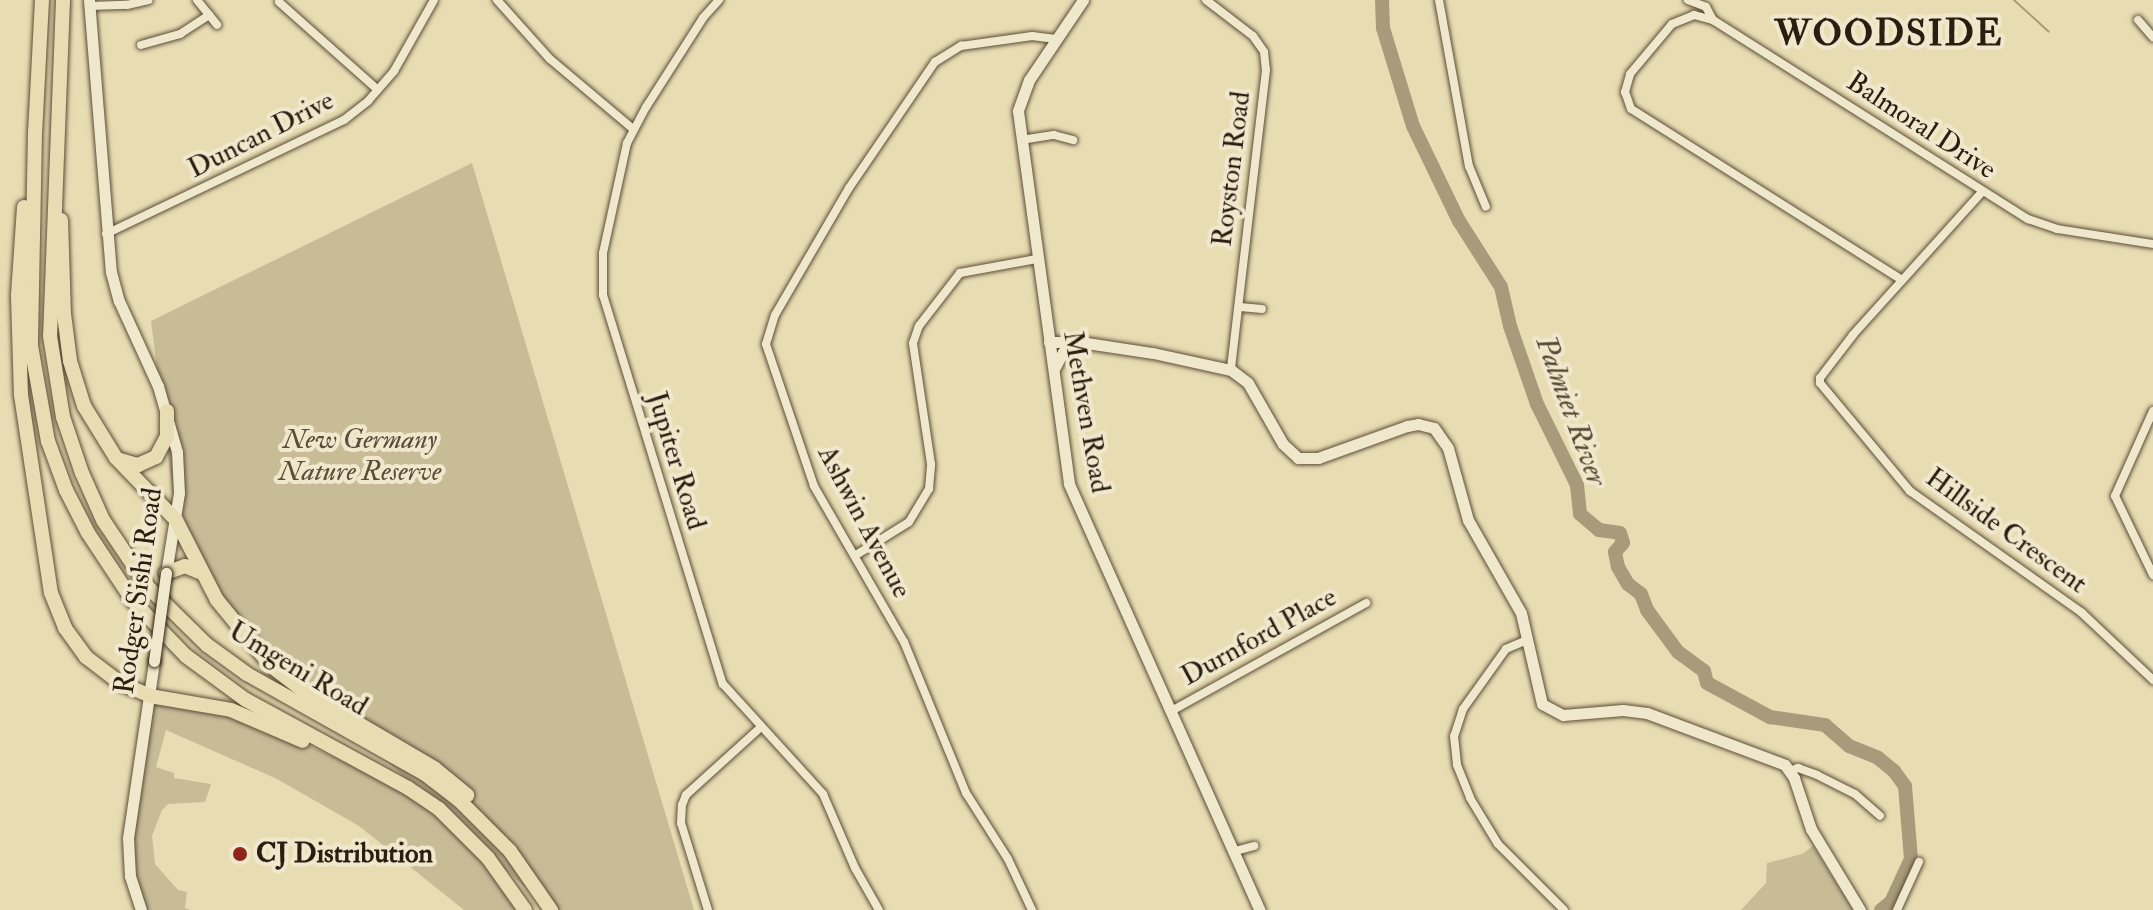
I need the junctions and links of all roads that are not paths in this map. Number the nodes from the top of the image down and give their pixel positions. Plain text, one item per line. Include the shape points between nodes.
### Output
1 (42, 0) edge
2 (63, 0) edge
3 (148, 0) edge
4 (197, 0) edge
5 (434, 0) edge
6 (497, 0) edge
7 (719, 0) edge
8 (1083, 0) edge
9 (1206, 0) edge
10 (1439, 0) edge
11 (1688, 0) edge
12 (279, 2) dead end
13 (89, 3) edge
14 (209, 15) junction
15 (1713, 20) junction
16 (2138, 20) dead end
17 (217, 25) dead end
18 (2153, 37) edge
19 (1056, 39) junction
20 (141, 45) dead end
21 (59, 59) junction
22 (378, 90) junction
23 (633, 129) junction
24 (35, 132) junction
25 (1021, 140) junction
26 (1073, 140) dead end
27 (1982, 192) junction
28 (1486, 207) dead end
29 (105, 234) junction
30 (2153, 244) edge
31 (1037, 259) junction
32 (1902, 280) junction
33 (1240, 307) junction
34 (1262, 309) dead end
35 (1049, 342) junction
36 (1080, 342) junction
37 (1231, 370) junction
38 (1053, 371) junction
39 (167, 411) junction
40 (2153, 411) edge
41 (116, 458) junction
42 (176, 520) junction
43 (856, 555) junction
44 (199, 572) junction
45 (166, 573) junction
46 (2153, 575) edge
47 (1366, 603) dead end
48 (1527, 640) junction
49 (2153, 680) edge
50 (150, 696) junction
51 (1173, 710) junction
52 (761, 727) junction
53 (1790, 771) junction
54 (439, 809) junction
55 (1880, 816) dead end
56 (1254, 846) dead end
57 (1235, 851) junction
58 (1919, 862) dead end
59 (141, 910) edge
60 (525, 910) edge
61 (552, 910) edge
62 (708, 910) edge
63 (879, 910) edge
64 (1032, 910) edge
65 (1260, 910) edge
66 (1564, 910) edge
67 (1860, 910) edge
68 (1897, 910) edge

1 - 24 highway, Umgeni Road
2 - 21 highway, Umgeni Road
3 - 13 street
4 - 14 street
5 - 22 street, Duncan Drive via 404,56
6 - 23 street via 550,59
7 - 23 street, Jupiter Road
8 - 19 street, Methven Road
9 - 33 street, Royston Road via 1253,36 1264,52 1266,70
10 - 28 street via 1469,166
11 - 15 street, Balmoral Drive via 1706,7
12 - 22 street
13 - 29 street, Rodger Sishi Road
14 - 17 street
14 - 20 street via 180,34
15 - 27 street, Balmoral Drive
15 - 32 street via 1686,16 1665,30 1628,78 1625,92 1631,109
16 - 18 street
19 - 25 street, Methven Road via 1022,95
19 - 43 street, Ashwin Avenue via 1032,36 961,46 935,62 849,188 768,331 768,354 807,469
21 - 41 highway via 66,342 84,406
21 - 61 highway, Umgeni Road via 52,356 77,459 119,547 169,610 220,655 425,774 459,800 510,851
22 - 29 street, Duncan Drive via 324,131
23 - 52 street, Jupiter Road via 603,253 603,295 714,662 734,699
24 - 50 highway via 20,248 17,354 51,593 65,628 86,657 107,676
24 - 54 highway, Umgeni Road via 30,312 35,378 56,465 88,533 146,617 208,674
25 - 26 street via 1054,135
25 - 31 street, Methven Road
27 - 30 street, Balmoral Drive via 2041,224
27 - 32 street, Hillside Crescent
29 - 39 street, Rodger Sishi Road via 119,301
31 - 35 street, Methven Road
31 - 43 street via 960,273 916,331 914,350 931,464 929,489 909,522
32 - 49 street, Hillside Crescent via 1820,378 1823,387 1910,491 2082,613
33 - 34 street
33 - 37 street, Royston Road
35 - 36 street
35 - 38 street, Methven Road
36 - 37 street
36 - 38 street via 1063,352
37 - 48 street via 1248,383 1283,444 1298,458 1318,458 1407,426 1434,428 1448,448 1468,520 1521,613
38 - 51 street, Methven Road via 1072,494
39 - 41 highway via 167,436 156,457 138,465
39 - 42 street, Rodger Sishi Road via 177,452
40 - 46 street via 2115,496
41 - 42 highway
42 - 44 highway
42 - 45 street, Rodger Sishi Road
43 - 64 street, Ashwin Avenue via 904,642 966,793 1008,859
44 - 45 highway via 185,566
44 - 61 highway via 237,628 289,681 434,768 476,803 515,846
45 - 50 street, Rodger Sishi Road, bridge
47 - 51 street, Durnford Place
48 - 53 street via 1537,693 1551,712 1647,713 1771,758
48 - 66 street via 1506,649 1463,709 1454,736 1457,765 1498,844
50 - 54 highway via 231,710 367,770
50 - 59 street, Rodger Sishi Road via 128,838 130,876
51 - 57 street, Methven Road
52 - 62 street via 686,795 682,805 681,823
52 - 63 street, Jupiter Road via 823,794
53 - 55 street via 1798,768 1855,794
53 - 67 street via 1811,829
54 - 60 highway, Umgeni Road via 488,858
56 - 57 street
57 - 65 street, Methven Road
58 - 68 street

